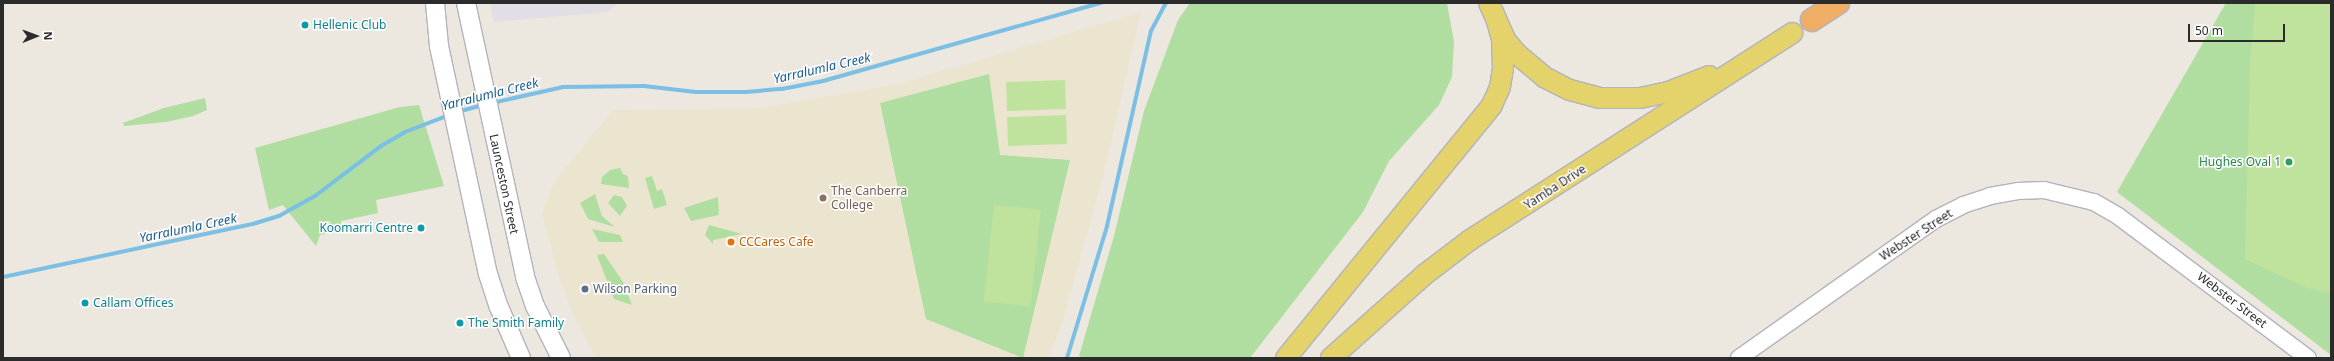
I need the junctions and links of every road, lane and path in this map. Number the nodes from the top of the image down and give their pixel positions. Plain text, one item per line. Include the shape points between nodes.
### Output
1 (434, 3) edge
2 (466, 3) edge
3 (1489, 3) edge
4 (1830, 3) edge
5 (1838, 3) edge
6 (1812, 20) junction
7 (1497, 22) junction
8 (1792, 33) junction
9 (521, 358) edge
10 (561, 358) edge
11 (1286, 358) edge
12 (1331, 358) edge
13 (1739, 358) edge
14 (2308, 358) edge

1 - 9 main road via 450,99 488,274
2 - 10 main road, Launceston Street via 525,277 535,306
3 - 7 main road
4 - 6 main road
5 - 6 highway
6 - 8 main road
7 - 8 main road via 1511,47 1544,77 1584,95 1614,99 1654,95 1684,86
7 - 11 main road via 1503,45 1503,68 1500,87 1492,105
8 - 12 main road, Yamba Drive via 1470,240 1424,275
13 - 14 street, Webster Street via 1936,220 1963,205 1990,196 2044,190 2094,202 2118,216

